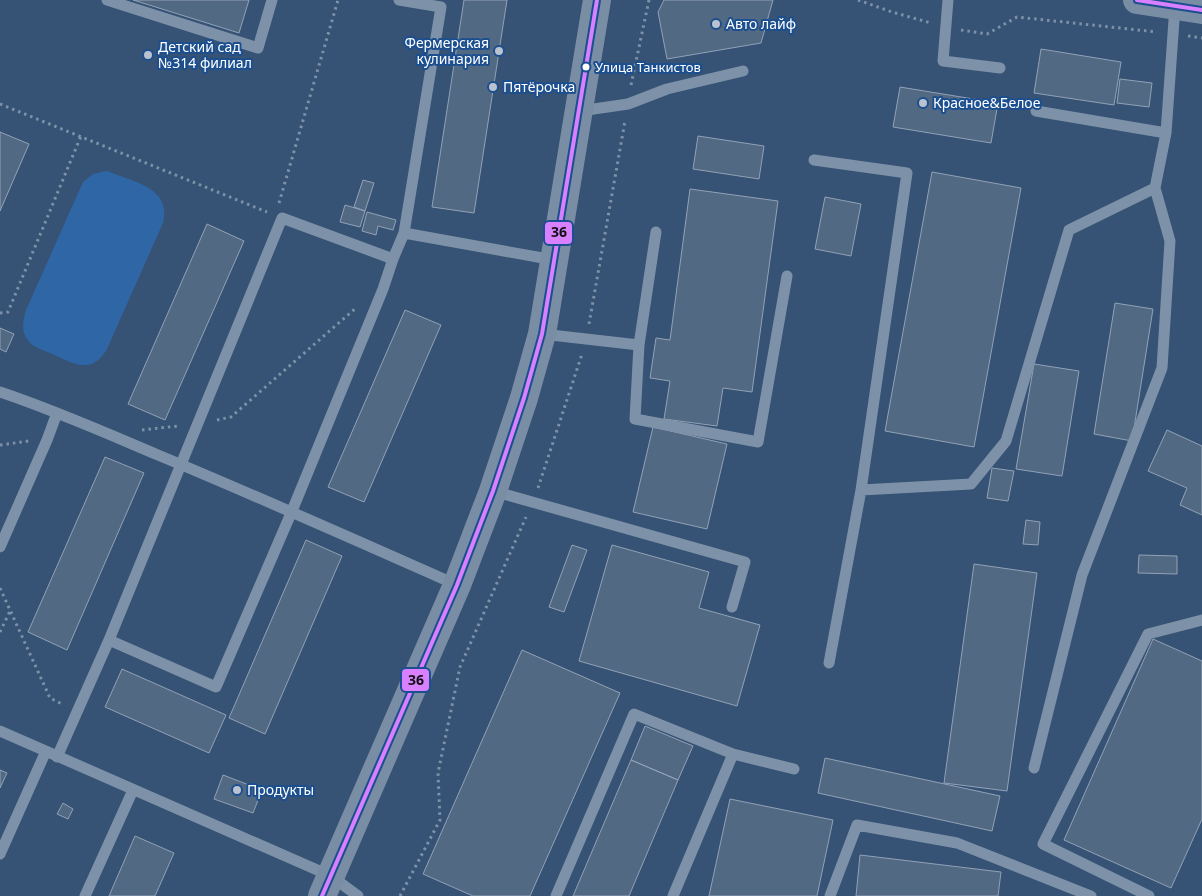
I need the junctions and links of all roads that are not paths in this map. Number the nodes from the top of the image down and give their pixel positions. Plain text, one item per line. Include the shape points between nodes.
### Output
1 (107, 0) edge
2 (272, 0) edge
3 (399, 0) edge
4 (597, 0) edge
5 (948, 0) edge
6 (1137, 0) edge
7 (1175, 6) junction
8 (1202, 10) edge
9 (1000, 68) dead end
10 (743, 71) dead end
11 (1036, 111) dead end
12 (578, 112) junction
13 (1166, 133) junction
14 (814, 160) dead end
15 (1155, 188) junction
16 (656, 232) dead end
17 (404, 233) junction
18 (393, 259) junction
19 (554, 260) junction
20 (787, 276) dead end
21 (542, 334) junction
22 (639, 345) junction
23 (0, 392) edge
24 (57, 413) junction
25 (181, 464) junction
26 (861, 490) junction
27 (493, 491) junction
28 (292, 511) junction
29 (0, 547) edge
30 (457, 585) junction
31 (732, 608) dead end
32 (1202, 620) edge
33 (109, 640) junction
34 (829, 662) dead end
35 (0, 731) edge
36 (46, 751) junction
37 (733, 754) junction
38 (57, 756) junction
39 (1034, 768) dead end
40 (794, 769) dead end
41 (133, 790) junction
42 (0, 854) edge
43 (326, 886) edge
44 (85, 896) edge
45 (358, 896) edge
46 (556, 896) edge
47 (673, 896) edge
48 (830, 896) edge
49 (1091, 896) edge
50 (1149, 896) edge

1 - 2 lane via 258,48
3 - 17 lane via 441,7
4 - 12 main road
5 - 9 lane via 942,61
6 - 7 main road
7 - 8 main road
7 - 13 lane
10 - 12 lane via 667,89 628,104
11 - 13 lane
12 - 19 main road
13 - 15 lane
14 - 26 lane via 907,173
15 - 26 lane via 1069,230 1006,441 971,484
15 - 39 lane via 1170,241 1162,368 1082,576
16 - 22 lane
17 - 18 lane
17 - 19 lane
18 - 25 lane via 279,217
18 - 28 lane
19 - 21 main road
20 - 22 lane via 758,442 635,419
21 - 22 lane
21 - 27 main road
23 - 24 lane
24 - 25 lane
24 - 29 lane
25 - 28 lane
25 - 33 lane
26 - 34 lane
27 - 30 main road
27 - 31 lane via 745,562
28 - 30 lane
28 - 33 lane via 216,687
30 - 43 main road
32 - 50 lane via 1148,634 1043,844
33 - 38 lane
35 - 36 lane
36 - 38 lane
36 - 42 lane
37 - 40 lane
37 - 46 lane via 634,714
37 - 47 lane
38 - 41 lane
41 - 43 lane
41 - 44 lane
43 - 45 lane
48 - 49 lane via 857,825 957,843

